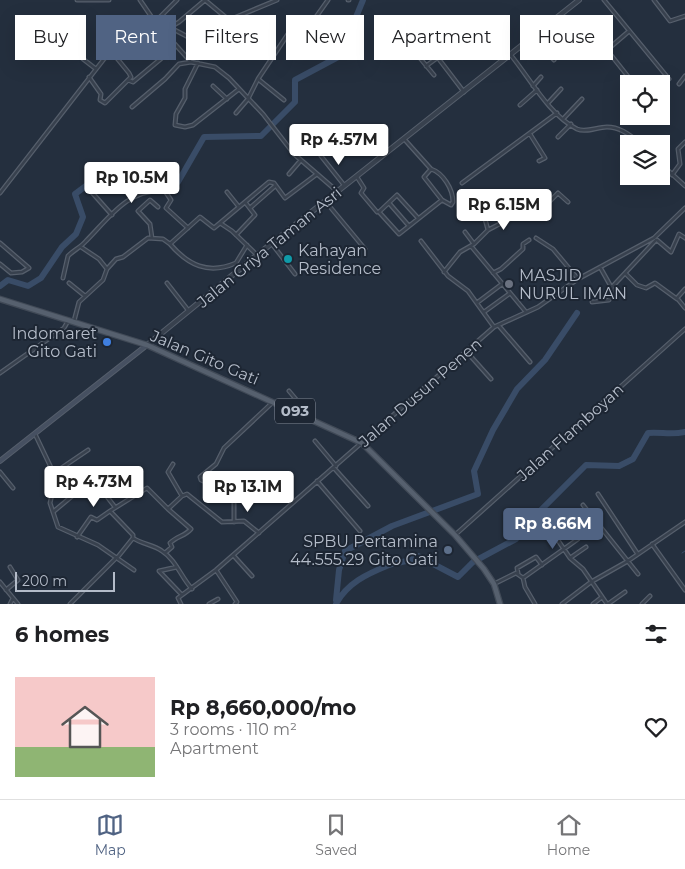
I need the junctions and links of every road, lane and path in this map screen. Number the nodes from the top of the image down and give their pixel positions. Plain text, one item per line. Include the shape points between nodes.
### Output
1 (77, 0) edge
2 (107, 0) edge
3 (140, 0) edge
4 (177, 0) edge
5 (204, 0) edge
6 (277, 0) edge
7 (328, 0) edge
8 (579, 0) edge
9 (604, 0) edge
10 (654, 0) edge
11 (150, 15) edge
12 (161, 15) edge
13 (223, 15) edge
14 (241, 15) edge
15 (317, 15) edge
16 (560, 15) edge
17 (685, 16) edge
18 (176, 24) edge
19 (628, 32) junction
20 (286, 37) edge
21 (613, 45) edge
22 (520, 47) edge
23 (176, 48) edge
24 (510, 54) joint
25 (613, 58) edge
26 (85, 60) edge
27 (104, 60) edge
28 (118, 60) edge
29 (160, 60) edge
30 (422, 60) edge
31 (434, 60) edge
32 (439, 60) edge
33 (503, 60) edge
34 (191, 62) junction
35 (198, 63) junction
36 (426, 66) junction
37 (96, 69) junction
38 (434, 75) dead end
39 (627, 75) edge
40 (666, 75) edge
41 (541, 76) dead end
42 (685, 76) edge
43 (89, 77) junction
44 (258, 79) junction
45 (128, 80) junction
46 (679, 84) dead end
47 (213, 86) dead end
48 (533, 86) junction
49 (562, 88) dead end
50 (239, 89) junction
51 (537, 90) junction
52 (464, 92) junction
53 (582, 98) dead end
54 (227, 99) junction
55 (248, 99) junction
56 (284, 100) dead end
57 (548, 103) junction
58 (520, 105) dead end
59 (132, 107) dead end
60 (236, 113) dead end
61 (557, 113) junction
62 (564, 118) junction
63 (571, 124) junction
64 (530, 134) junction
65 (629, 135) edge
66 (558, 137) dead end
67 (405, 140) junction
68 (685, 142) edge
69 (321, 156) dead end
70 (301, 160) junction
71 (539, 162) dead end
72 (431, 168) junction
73 (317, 173) junction
74 (289, 174) dead end
75 (672, 175) joint
76 (357, 177) junction
77 (462, 183) dead end
78 (276, 186) junction
79 (345, 186) junction
80 (685, 186) edge
81 (88, 188) dead end
82 (227, 192) dead end
83 (338, 192) junction
84 (0, 193) edge
85 (442, 200) junction
86 (245, 202) junction
87 (326, 202) junction
88 (568, 202) dead end
89 (389, 203) junction
90 (158, 207) dead end
91 (239, 207) junction
92 (250, 208) junction
93 (685, 208) edge
94 (377, 212) dead end
95 (112, 215) junction
96 (418, 218) junction
97 (486, 219) dead end
98 (220, 223) junction
99 (409, 226) junction
100 (188, 228) junction
101 (488, 230) junction
102 (465, 232) dead end
103 (236, 235) junction
104 (152, 238) junction
105 (536, 238) dead end
106 (685, 238) edge
107 (655, 239) junction
108 (528, 240) dead end
109 (421, 241) dead end
110 (0, 243) edge
111 (170, 244) junction
112 (272, 244) junction
113 (247, 245) junction
114 (472, 245) junction
115 (81, 247) junction
116 (365, 249) dead end
117 (257, 255) junction
118 (0, 264) edge
119 (600, 267) junction
120 (107, 269) junction
121 (444, 272) junction
122 (492, 273) junction
123 (295, 274) dead end
124 (626, 274) junction
125 (63, 278) dead end
126 (578, 279) junction
127 (69, 283) dead end
128 (167, 283) dead end
129 (502, 284) junction
130 (612, 287) junction
131 (685, 289) edge
132 (509, 294) junction
133 (85, 296) junction
134 (0, 299) edge
135 (676, 299) junction
136 (478, 302) junction
137 (592, 302) dead end
138 (685, 308) edge
139 (190, 311) junction
140 (484, 312) junction
141 (526, 312) junction
142 (71, 320) junction
143 (499, 326) junction
144 (494, 327) junction
145 (685, 329) edge
146 (147, 345) junction
147 (466, 351) junction
148 (530, 362) dead end
149 (0, 373) edge
150 (490, 379) dead end
151 (289, 392) dead end
152 (274, 401) junction
153 (294, 410) junction
154 (35, 433) junction
155 (315, 441) dead end
156 (362, 443) junction
157 (88, 450) dead end
158 (0, 461) edge
159 (174, 464) dead end
160 (335, 467) junction
161 (100, 470) dead end
162 (0, 472) edge
163 (54, 473) junction
164 (317, 481) junction
165 (13, 488) dead end
166 (598, 494) dead end
167 (182, 496) junction
168 (108, 498) dead end
169 (583, 505) dead end
170 (368, 506) dead end
171 (114, 508) junction
172 (168, 509) junction
173 (110, 511) junction
174 (52, 512) junction
175 (543, 519) dead end
176 (234, 522) junction
177 (685, 522) edge
178 (568, 529) dead end
179 (360, 531) dead end
180 (580, 532) dead end
181 (259, 533) junction
182 (455, 535) junction
183 (555, 536) junction
184 (77, 538) junction
185 (133, 538) junction
186 (652, 544) junction
187 (586, 547) dead end
188 (563, 550) junction
189 (165, 553) junction
190 (233, 554) junction
191 (637, 554) junction
192 (116, 558) junction
193 (570, 558) junction
194 (628, 561) junction
195 (176, 565) junction
196 (542, 565) junction
197 (10, 567) dead end
198 (134, 570) dead end
199 (216, 570) junction
200 (518, 573) junction
201 (638, 574) dead end
202 (252, 576) dead end
203 (524, 578) junction
204 (0, 582) edge
205 (591, 582) junction
206 (494, 584) junction
207 (192, 589) junction
208 (6, 590) junction
209 (685, 590) edge
210 (624, 592) dead end
211 (182, 595) junction
212 (650, 596) dead end
213 (602, 597) junction
214 (14, 598) junction
215 (218, 598) dead end
216 (237, 603) edge
217 (564, 603) edge
218 (10, 604) edge
219 (18, 604) edge
220 (70, 604) edge
221 (181, 604) edge
222 (209, 604) edge
223 (500, 604) edge
224 (535, 604) edge
225 (593, 604) edge
226 (607, 604) edge
227 (642, 604) edge

1 - 2 street
3 - 11 street
4 - 12 street
5 - 13 street
5 - 18 street
6 - 14 street
7 - 15 street
8 - 16 street, Jalan Griya Taman Asri
9 - 19 street
10 - 17 street via 670,21
19 - 21 street
19 - 40 street
20 - 44 street
22 - 24 street, Jalan Griya Taman Asri
23 - 34 street
24 - 48 street
25 - 39 street
26 - 37 street
27 - 37 street
28 - 45 street via 130,73
29 - 45 street via 136,80
30 - 36 street
31 - 36 street
32 - 52 street
33 - 52 street, Jalan Griya Taman Asri
34 - 35 street
34 - 59 street via 178,64
35 - 50 street via 220,69
35 - 54 street via 185,89 175,125 193,125
36 - 38 street
37 - 43 street
41 - 48 street
42 - 46 street
43 - 45 street via 104,103
43 - 84 street
44 - 55 street
44 - 56 street
47 - 54 street
48 - 51 street
49 - 57 street
50 - 54 street
50 - 55 street
51 - 57 street
51 - 58 street
52 - 67 street, Jalan Griya Taman Asri
53 - 62 street
55 - 60 street
55 - 70 street
57 - 61 street
61 - 62 street
61 - 64 street
62 - 63 street
63 - 65 street via 584,130 606,127
63 - 66 street
64 - 71 street via 545,158
64 - 77 street
67 - 72 street
67 - 76 street, Jalan Griya Taman Asri
68 - 75 street via 678,150 680,164
69 - 79 street
70 - 73 street
70 - 74 street
72 - 85 street via 424,177
72 - 85 street via 447,182 452,192 451,205
73 - 78 street via 286,198
73 - 83 street
75 - 80 street
76 - 79 street, Jalan Griya Taman Asri
76 - 94 street via 364,188 361,193
78 - 86 street via 269,182
78 - 92 street
79 - 83 street, Jalan Griya Taman Asri
81 - 95 street
82 - 91 street
83 - 87 street, Jalan Griya Taman Asri
85 - 96 street
86 - 91 street
86 - 92 street
87 - 112 street, Jalan Griya Taman Asri
87 - 116 street
88 - 101 street via 558,192 543,208 536,205
89 - 96 street via 398,195
89 - 99 street
89 - 99 street via 379,212 396,234
90 - 104 street via 150,200 138,211 150,224
91 - 98 street
92 - 103 street via 255,216
93 - 107 street, Jalan Dusun Penen
95 - 100 street via 137,195 163,191 170,200 166,208
95 - 115 street
96 - 99 street
97 - 101 street
98 - 100 street via 214,228 200,217
98 - 103 street
100 - 111 street
101 - 114 street
102 - 114 street
103 - 113 street
104 - 111 street via 163,239
104 - 120 street via 144,240
105 - 126 street via 553,249
106 - 107 street via 679,234 670,251
107 - 119 street, Jalan Dusun Penen
107 - 124 street
108 - 122 street via 523,249
109 - 121 street
110 - 118 street via 29,268 11,273
111 - 113 street via 185,261 206,267 236,262
112 - 117 street, Jalan Griya Taman Asri
112 - 123 street
113 - 117 street
114 - 121 street via 460,252
114 - 122 street
115 - 120 street via 96,256
115 - 125 street via 68,256
117 - 139 street, Jalan Griya Taman Asri
119 - 126 street, Jalan Dusun Penen
119 - 130 street
120 - 133 street via 103,280
121 - 136 street
122 - 129 street
124 - 130 street
124 - 135 street via 642,287 657,284
126 - 141 street, Jalan Dusun Penen
127 - 133 street
128 - 139 street
129 - 132 street
129 - 136 street
130 - 137 street via 614,292 609,300
131 - 135 street
132 - 140 street
132 - 141 street
133 - 142 street
134 - 142 main road, Jalan Gito Gati / 093
135 - 138 street
136 - 140 street
139 - 146 street, Jalan Griya Taman Asri
140 - 144 street
141 - 143 street, Jalan Dusun Penen
142 - 146 main road, Jalan Gito Gati / 093
142 - 149 street
143 - 144 street, Jalan Dusun Penen
143 - 148 street
144 - 147 street, Jalan Dusun Penen
145 - 182 street, Jalan Flamboyan
146 - 152 main road, Jalan Gito Gati / 093
146 - 154 main road
147 - 150 street
147 - 156 street, Jalan Dusun Penen
151 - 153 street via 300,404
152 - 153 main road, Jalan Gito Gati / 093
152 - 176 street via 224,448 216,464 200,477 234,495
153 - 156 main road, Jalan Gito Gati / 093
154 - 158 main road
154 - 163 street
155 - 160 street
156 - 160 street, Jalan Dusun Penen
156 - 182 main road, Jalan Gito Gati / 093
157 - 163 street
159 - 167 street via 168,474
160 - 164 street, Jalan Dusun Penen
160 - 170 street
161 - 174 street
162 - 165 street
163 - 174 street via 56,478 50,502
164 - 179 street
164 - 181 street, Jalan Dusun Penen
166 - 191 street
167 - 172 street
167 - 176 street via 188,495 205,511 226,522
168 - 171 street
169 - 194 street
171 - 172 street via 147,488
171 - 173 street
172 - 189 street via 191,529 186,535 177,536
173 - 184 street via 97,520 91,517
173 - 185 street
174 - 184 street via 58,527
175 - 183 street via 539,526
176 - 181 street via 246,521
177 - 186 street
178 - 183 street via 563,526
180 - 188 street via 578,539
181 - 190 street, Jalan Dusun Penen
182 - 206 main road, Jalan Gito Gati / 093
183 - 188 street
184 - 192 street via 98,545
185 - 189 street
185 - 192 street
186 - 191 street
186 - 209 street
187 - 193 street
188 - 193 street
188 - 196 street
189 - 195 street
190 - 199 street, Jalan Dusun Penen
190 - 202 street
191 - 194 street
192 - 198 street
192 - 220 street
193 - 205 street
194 - 201 street
194 - 205 street
195 - 207 street
195 - 211 street via 159,571
196 - 200 street via 536,557 517,568
196 - 203 street
197 - 208 street via 18,580
199 - 207 street, Jalan Dusun Penen
199 - 216 street
200 - 203 street
200 - 206 street
203 - 224 street via 525,587
204 - 208 street
205 - 213 street
205 - 217 street
206 - 223 main road, Jalan Gito Gati / 093
207 - 211 street, Jalan Dusun Penen
208 - 214 street
210 - 226 street
211 - 221 street via 178,598
212 - 227 street
213 - 225 street
213 - 226 street
214 - 218 street
214 - 219 street
215 - 222 street

